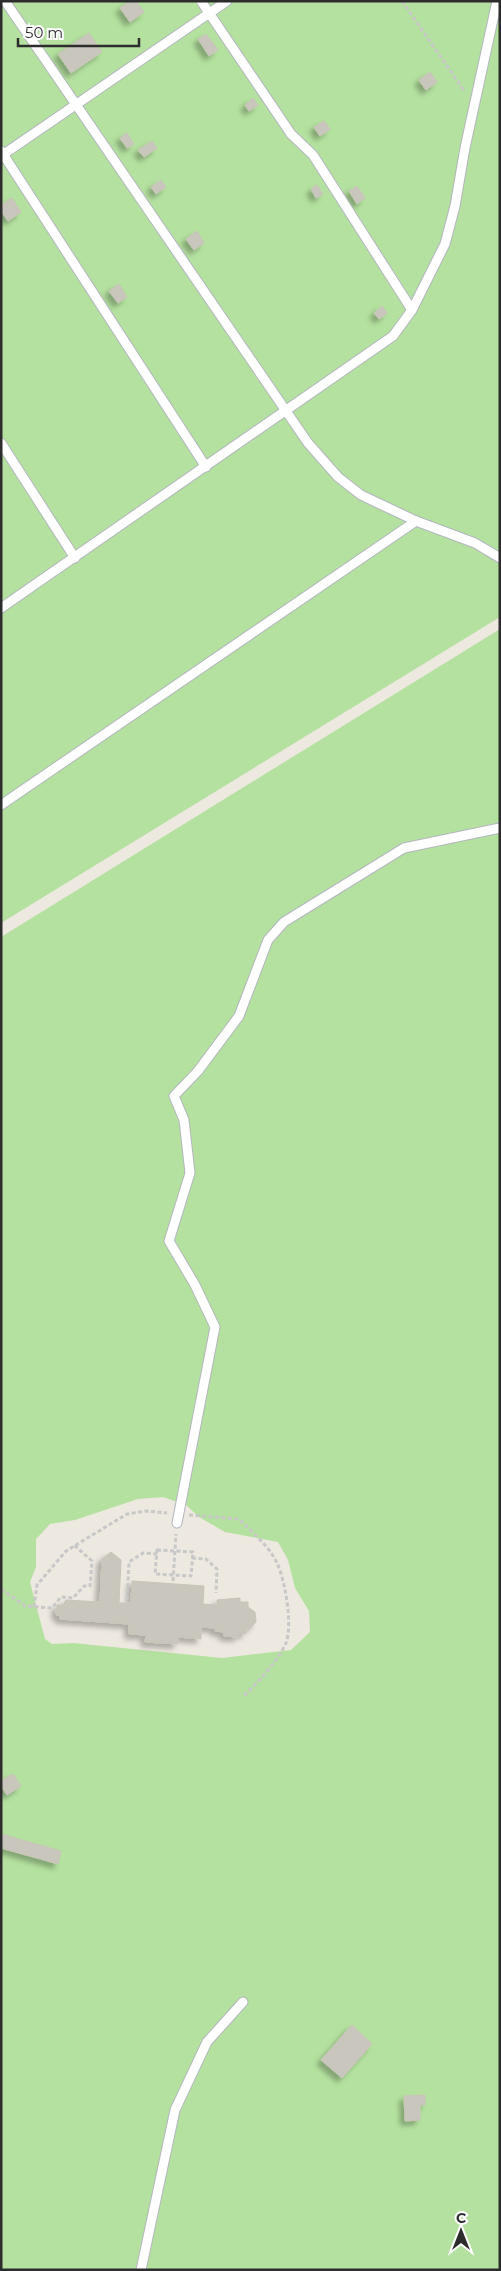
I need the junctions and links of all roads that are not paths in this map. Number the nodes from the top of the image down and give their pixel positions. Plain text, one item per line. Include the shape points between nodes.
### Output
1 (5, 1) edge
2 (201, 1) edge
3 (227, 1) edge
4 (497, 1) edge
5 (210, 14) junction
6 (77, 105) junction
7 (2, 154) edge
8 (412, 310) junction
9 (287, 411) junction
10 (1, 443) edge
11 (206, 467) junction
12 (416, 521) junction
13 (75, 558) junction
14 (500, 558) edge
15 (1, 608) edge
16 (1, 805) edge
17 (500, 828) edge
18 (178, 1519) road end
19 (243, 2002) dead end
20 (142, 2270) edge

1 - 6 lane
2 - 5 lane
3 - 5 lane
4 - 8 lane via 445,244
5 - 6 lane
5 - 8 lane via 291,134 313,155
6 - 7 lane
6 - 9 lane
7 - 11 lane
8 - 9 lane via 393,336
9 - 11 lane
9 - 12 lane via 308,443 338,477 361,495
10 - 13 lane
11 - 13 lane
12 - 14 lane via 475,543
12 - 16 lane
13 - 15 lane
17 - 18 lane via 404,848 284,922 268,940 239,1016 174,1096 184,1120 190,1173 169,1241 215,1327
19 - 20 lane via 207,2042 175,2110

